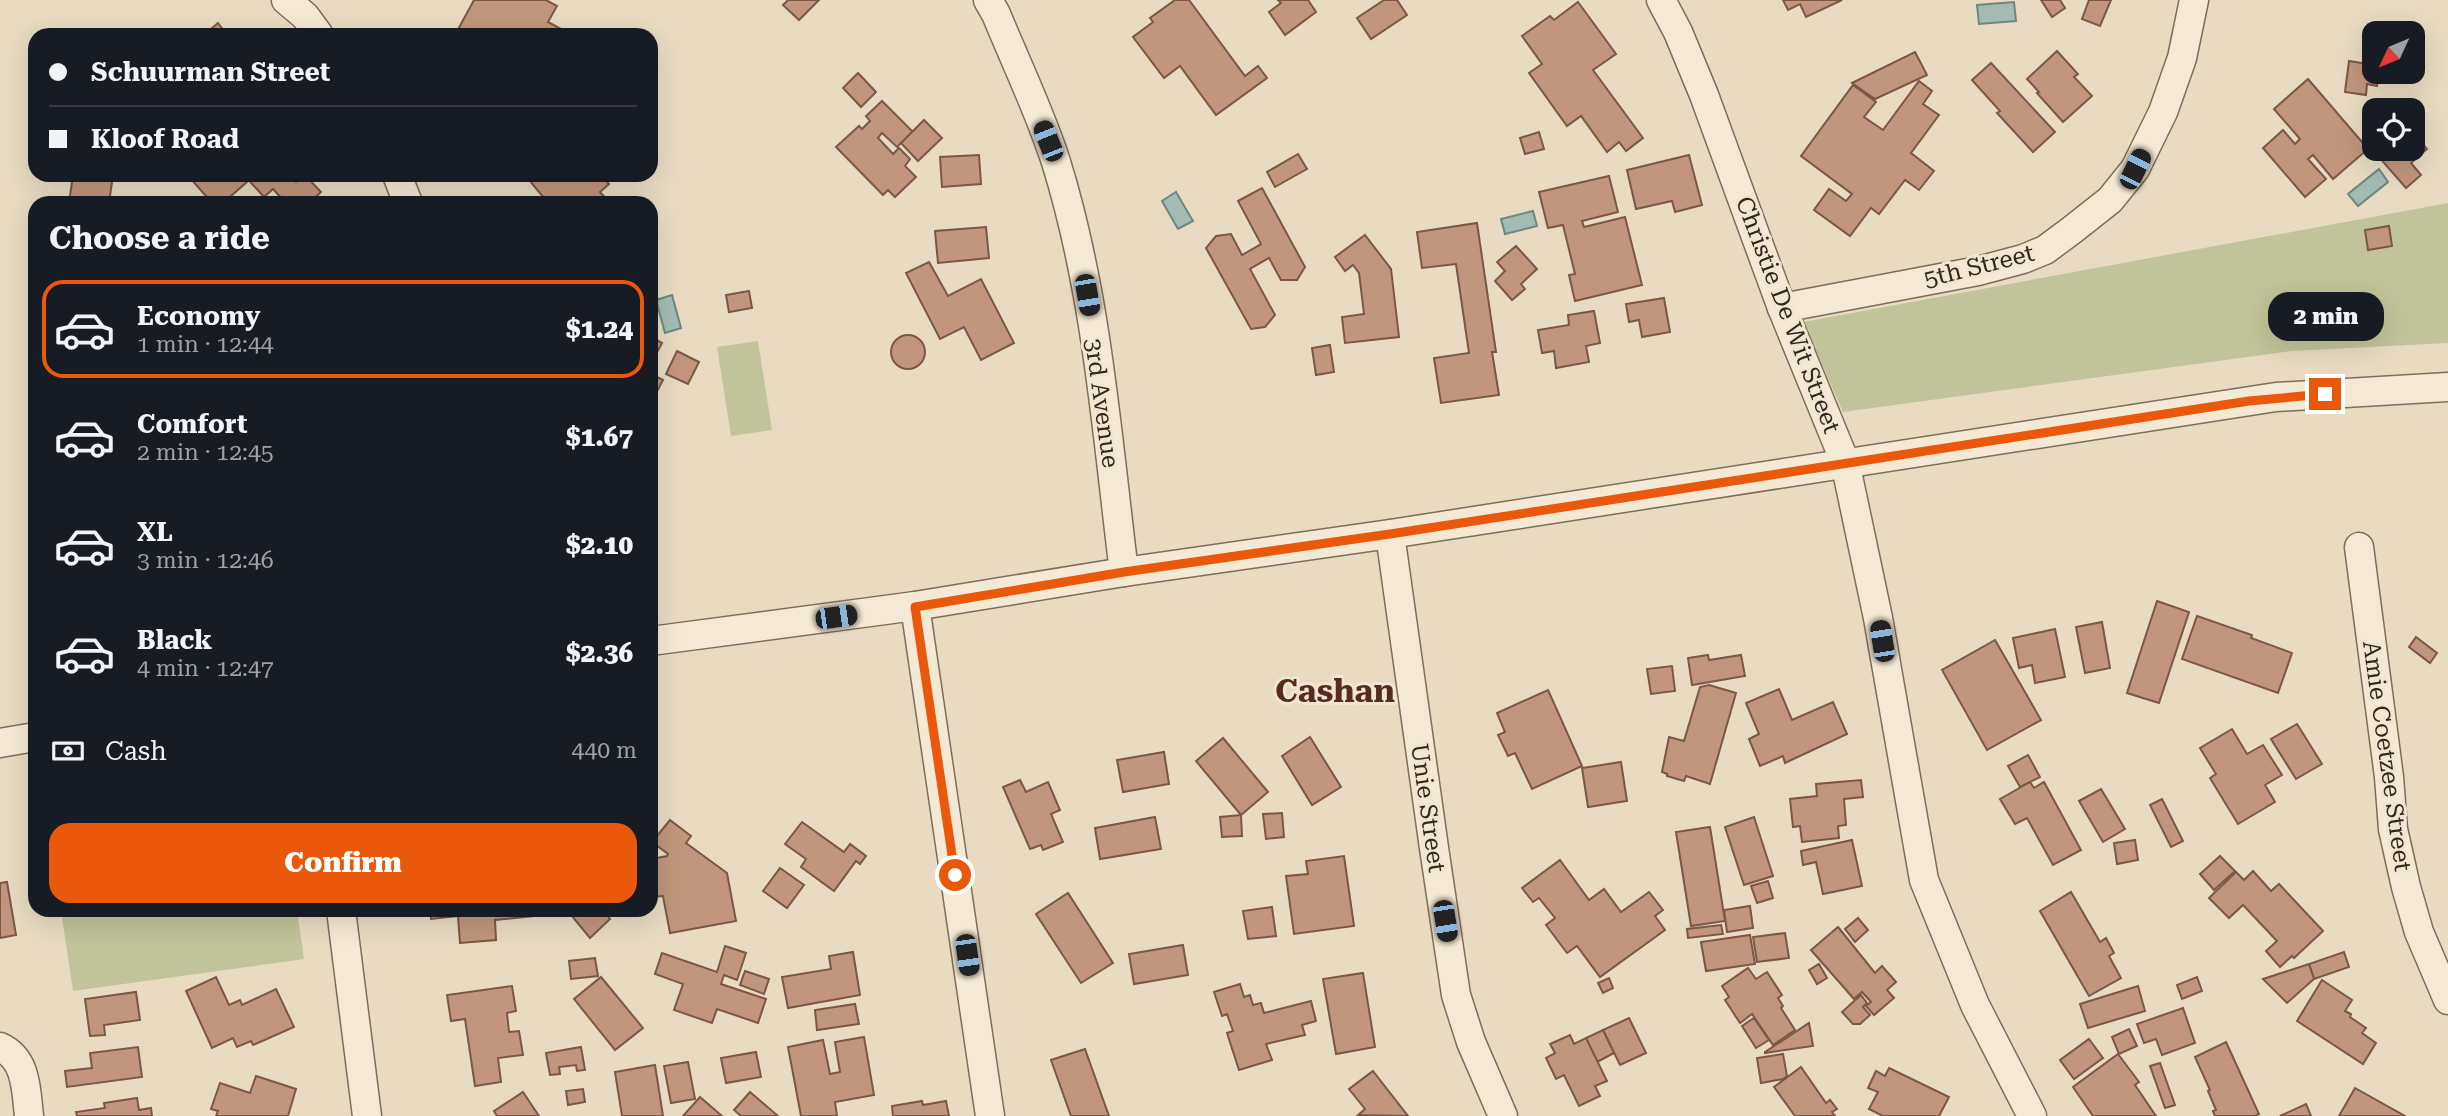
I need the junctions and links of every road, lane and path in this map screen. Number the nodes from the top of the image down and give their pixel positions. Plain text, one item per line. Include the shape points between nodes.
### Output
1 (286, 0) edge
2 (988, 0) edge
3 (1661, 0) edge
4 (2194, 0) edge
5 (314, 28) edge
6 (1782, 308) junction
7 (2448, 387) edge
8 (1845, 462) junction
9 (1390, 534) junction
10 (2359, 547) dead end
11 (1124, 572) junction
12 (915, 607) junction
13 (658, 640) edge
14 (28, 738) edge
15 (0, 743) edge
16 (342, 917) edge
17 (2448, 1000) edge
18 (0, 1047) edge
19 (29, 1116) edge
20 (367, 1116) edge
21 (990, 1116) edge
22 (1503, 1116) edge
23 (2032, 1116) edge

1 - 5 street
2 - 11 street, 3rd Avenue via 1056,160 1078,244
3 - 6 street, Christie De Wit Street via 1704,95
4 - 6 street, 5th Street via 2182,58 2163,112 2135,169 2110,200 2073,230 2045,250 2001,265
6 - 8 street, Christie De Wit Street
7 - 8 street via 2276,397
8 - 9 street
8 - 23 street, Christie De Wit Street via 1924,880 1975,1005
9 - 11 street
9 - 22 street, Unie Street via 1456,995
10 - 17 street, Amie Coetzee Street via 2393,829 2419,932
11 - 12 street
12 - 13 street
12 - 21 street
14 - 15 street
16 - 20 street
18 - 19 street via 15,1057 23,1071

